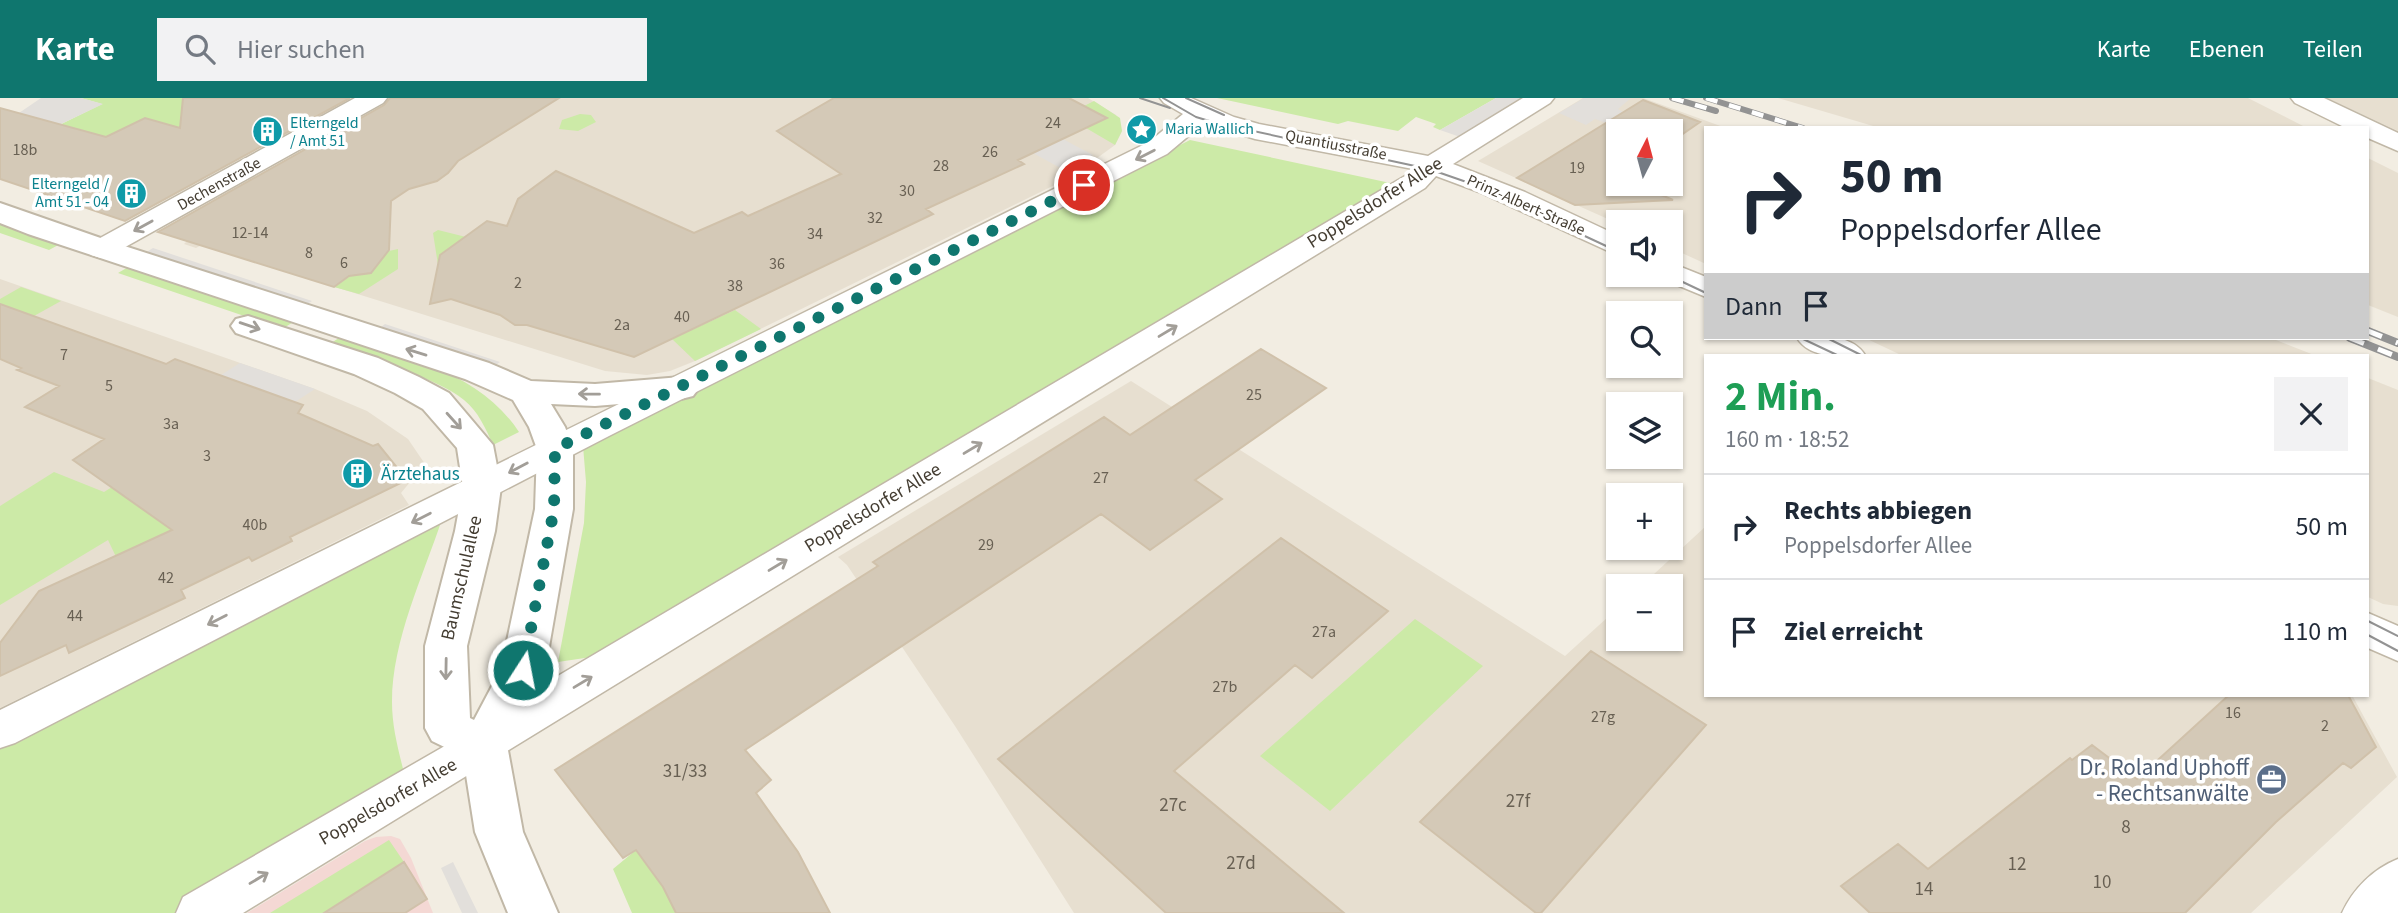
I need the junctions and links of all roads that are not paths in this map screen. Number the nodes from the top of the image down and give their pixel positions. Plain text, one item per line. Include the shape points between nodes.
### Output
1 (374, 98) edge
2 (1173, 98) edge
3 (1541, 98) edge
4 (2304, 98) edge
5 (1199, 114) junction
6 (2363, 126) edge
7 (2369, 129) edge
8 (2398, 142) edge
9 (1431, 166) junction
10 (0, 212) edge
11 (0, 240) edge
12 (1606, 241) edge
13 (101, 249) junction
14 (1683, 277) edge
15 (1704, 287) edge
16 (1817, 340) edge
17 (1847, 354) edge
18 (681, 388) junction
19 (526, 392) junction
20 (555, 449) junction
21 (482, 487) junction
22 (2369, 630) edge
23 (2398, 645) edge
24 (0, 730) edge
25 (484, 746) junction
26 (2398, 881) edge
27 (200, 913) edge
28 (533, 913) edge
29 (2366, 913) edge

1 -> 13 street, Dechenstraße
2 - 5 street
3 - 9 street, Poppelsdorfer Allee
4 - 6 street
5 - 9 street, Quantiusstraße
5 -> 18 street via 1158,148
7 - 8 street
9 - 12 street, Prinz-Albert-Straße via 1480,182
25 -> 9 street, Poppelsdorfer Allee via 566,692 1415,182
10 - 13 street
11 -> 21 street, Baumschulallee via 366,366 407,385 436,401 475,445
19 -> 13 street via 477,370
14 - 15 street
16 - 17 street
18 -> 19 street via 595,395
18 - 20 street
19 - 20 street
20 -> 21 street
20 - 25 street via 554,509 523,670
21 -> 24 street
21 -> 25 street, Baumschulallee via 446,646 446,693 448,729
22 - 23 street
27 -> 25 street, Poppelsdorfer Allee
25 - 28 street via 499,832
26 - 29 street

